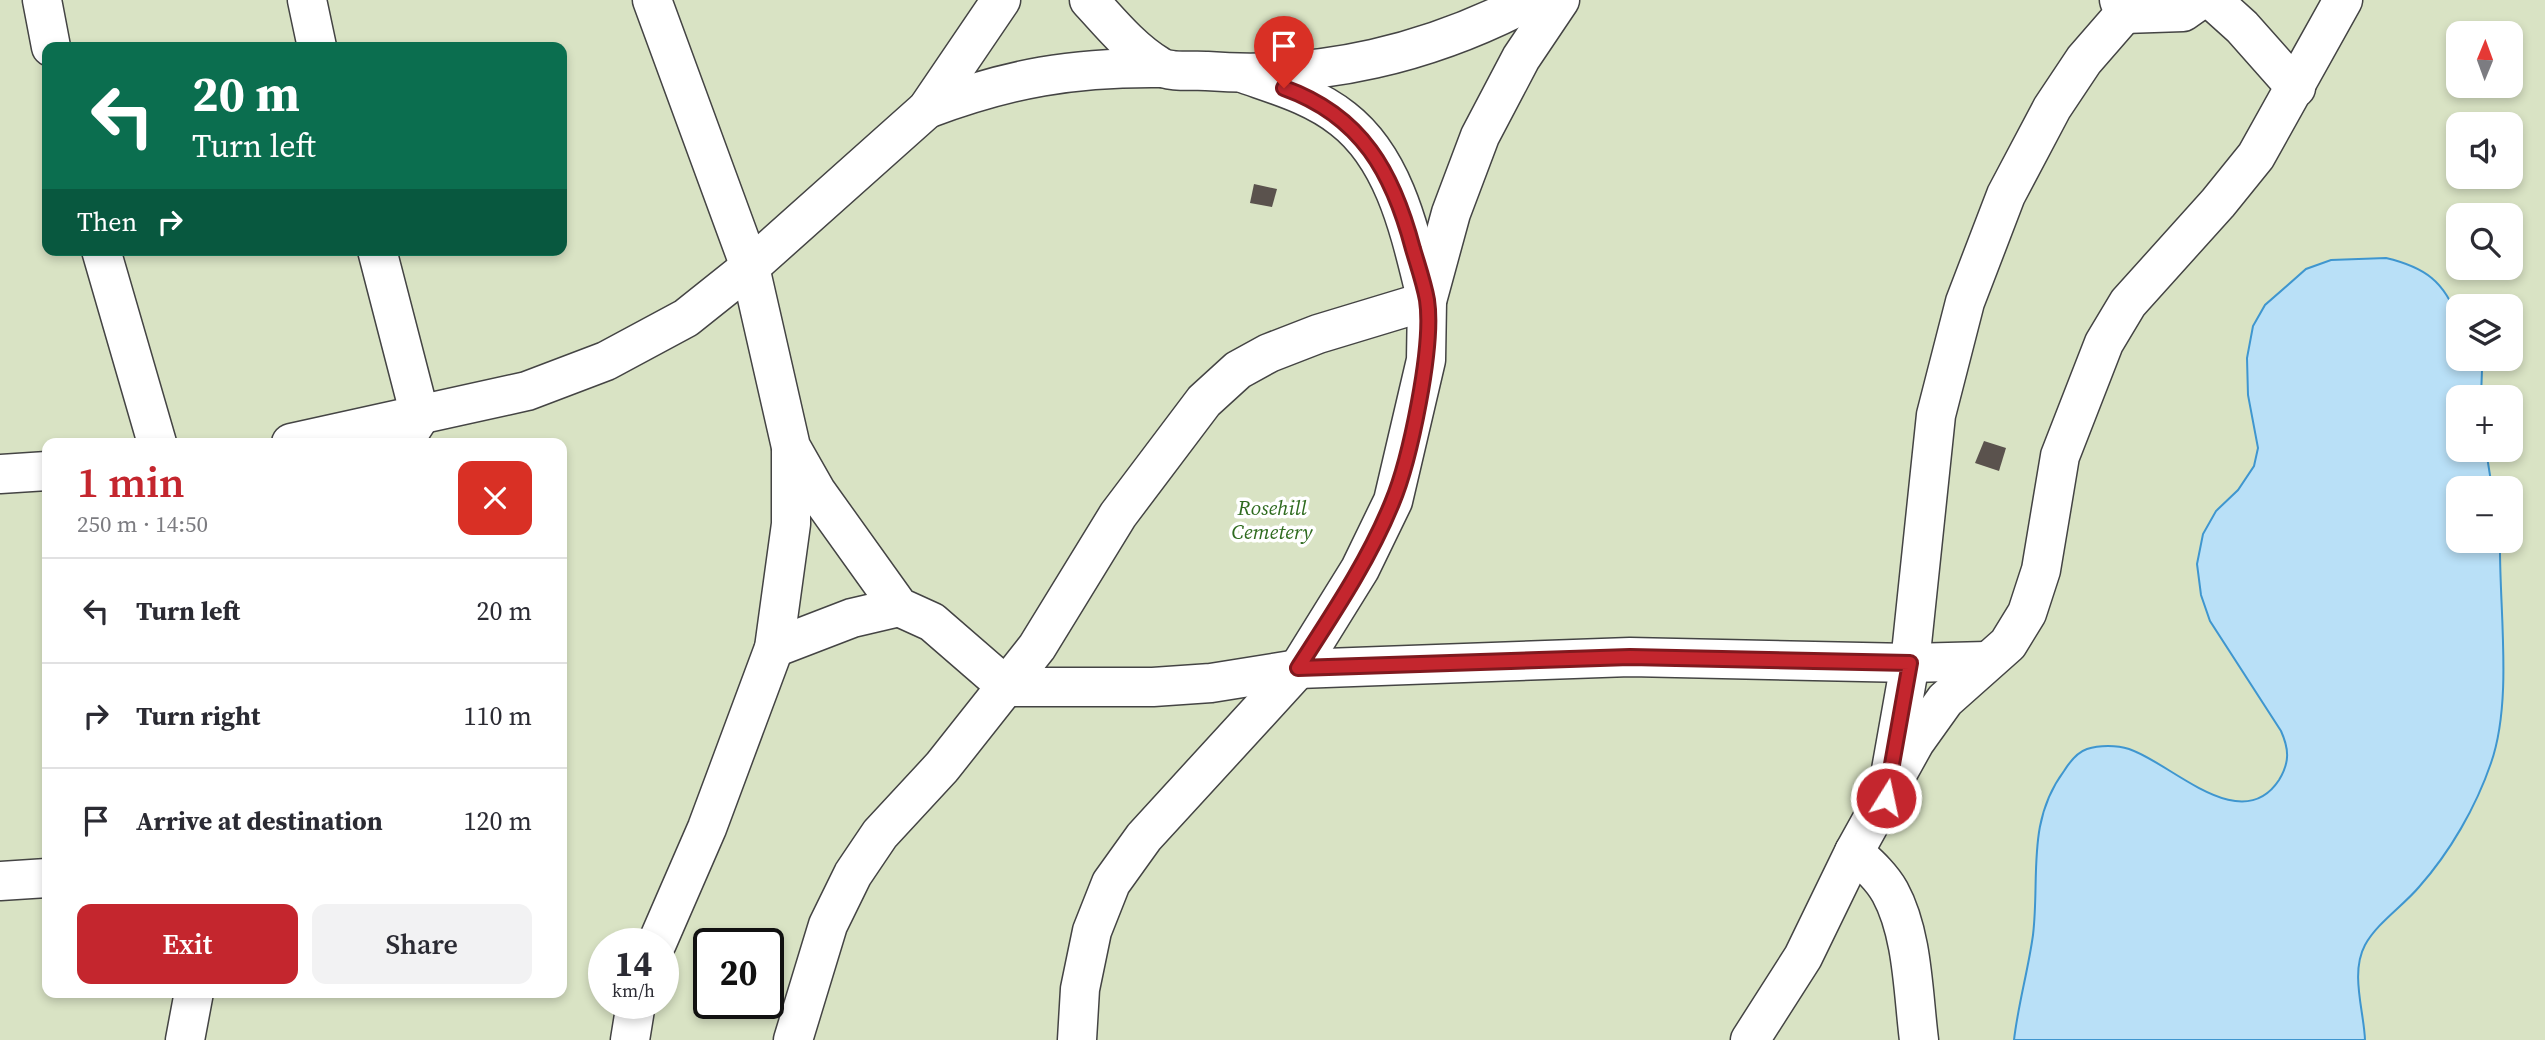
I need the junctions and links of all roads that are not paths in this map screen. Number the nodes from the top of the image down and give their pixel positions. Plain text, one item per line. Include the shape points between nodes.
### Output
1 (42, 0) edge
2 (307, 0) edge
3 (652, 0) edge
4 (1000, 0) edge
5 (1089, 0) edge
6 (1531, 0) edge
7 (1560, 0) edge
8 (2200, 0) edge
9 (2212, 0) edge
10 (2343, 0) edge
11 (2121, 7) edge
12 (50, 42) edge
13 (316, 42) edge
14 (1161, 68) junction
15 (1245, 74) junction
16 (2296, 88) junction
17 (927, 108) junction
18 (104, 256) edge
19 (378, 256) edge
20 (750, 268) junction
21 (1427, 301) junction
22 (411, 430) edge
23 (156, 438) edge
24 (337, 438) edge
25 (791, 447) junction
26 (899, 607) junction
27 (774, 648) junction
28 (1987, 661) junction
29 (1910, 663) junction
30 (1298, 668) junction
31 (1007, 687) junction
32 (1886, 798) junction
33 (1854, 852) junction
34 (42, 878) edge
35 (0, 881) edge
36 (663, 928) edge
37 (193, 998) edge
38 (633, 1019) edge
39 (185, 1040) edge
40 (630, 1040) edge
41 (793, 1040) edge
42 (1077, 1040) edge
43 (1750, 1040) edge
44 (1919, 1040) edge

1 - 12 lane
2 - 13 lane
3 - 20 lane
4 - 17 lane
5 - 14 lane
6 - 15 lane via 1486,24 1414,50 1308,72
7 - 21 lane via 1521,58 1480,136 1451,213
8 - 11 lane via 2183,12
9 - 16 lane
10 - 16 lane
11 - 29 lane via 2052,108 2006,195 1965,302 1936,415
14 - 15 lane
14 - 17 lane via 1108,67 1040,74
15 - 21 lane via 1304,95 1343,119 1373,151 1401,206
16 - 28 lane via 2256,156 2128,303 2104,344 2060,456 2041,570 2027,613 2008,643
17 - 20 lane
18 - 23 lane
19 - 22 lane
20 - 22 lane via 686,318 606,361
20 - 25 lane
21 - 30 lane via 1426,360 1393,501 1360,569
21 - 31 lane via 1318,334 1238,370 1205,401 1158,458
22 - 24 lane
25 - 26 lane via 816,491
25 - 27 lane via 791,524
26 - 27 lane via 852,618
26 - 31 lane via 932,622
27 - 36 lane via 712,816
28 - 29 lane
28 - 32 lane via 1945,700 1915,742
29 - 30 lane via 1630,657
29 - 32 lane
30 - 31 lane via 1153,687
30 - 42 lane via 1144,837 1111,883 1091,931 1080,989
31 - 41 lane via 880,834 853,874 828,925
32 - 33 lane
33 - 43 lane via 1802,957
33 - 44 lane via 1890,891 1901,922
34 - 35 lane
37 - 39 lane
38 - 40 lane

